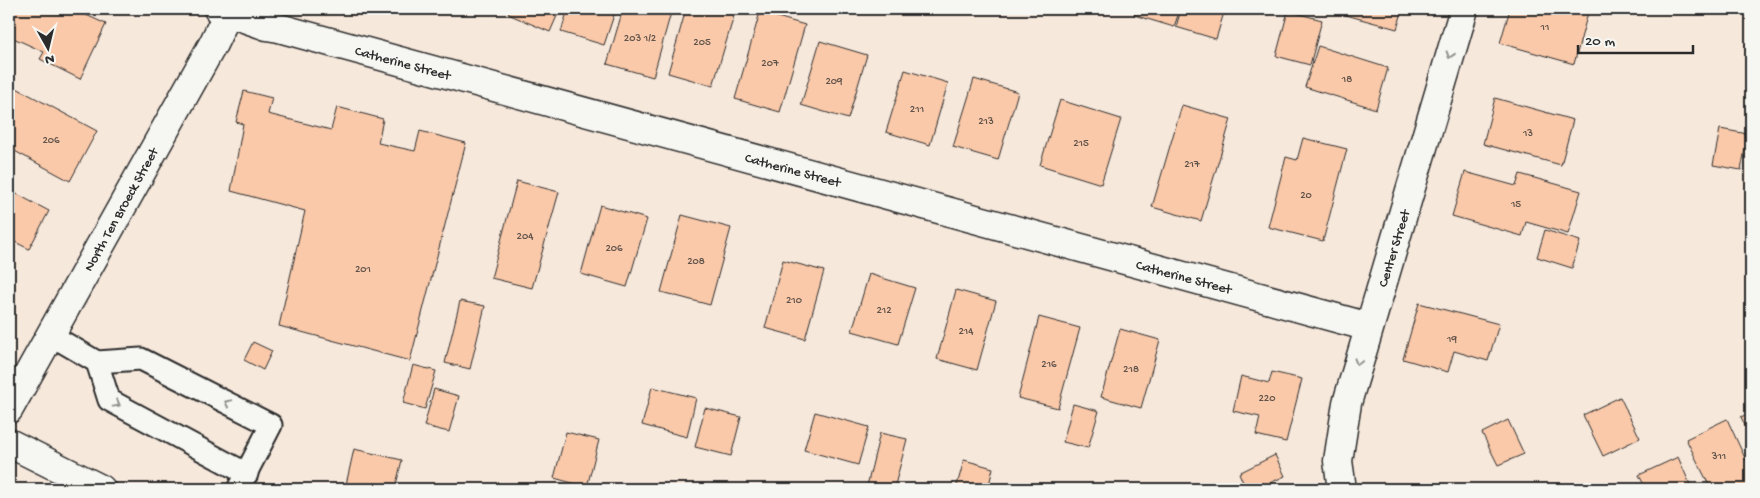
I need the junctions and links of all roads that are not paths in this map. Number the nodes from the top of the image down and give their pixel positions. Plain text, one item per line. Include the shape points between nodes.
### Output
1 (1464, 9) edge
2 (225, 10) edge
3 (1369, 327) junction
4 (49, 334) junction
5 (97, 362) junction
6 (9, 409) edge
7 (9, 443) edge
8 (243, 482) edge
9 (101, 489) edge
10 (1342, 489) edge

1 -> 3 street, Center Street
2 - 3 street, Catherine Street via 267,26
2 - 4 street, North Ten Broeck Street via 213,44
3 -> 10 street, Center Street via 1347,403 1338,460
4 - 5 lane
4 - 6 street, North Ten Broeck Street
5 -> 8 lane via 110,400
8 -> 5 lane via 271,425 141,359
7 - 9 street

